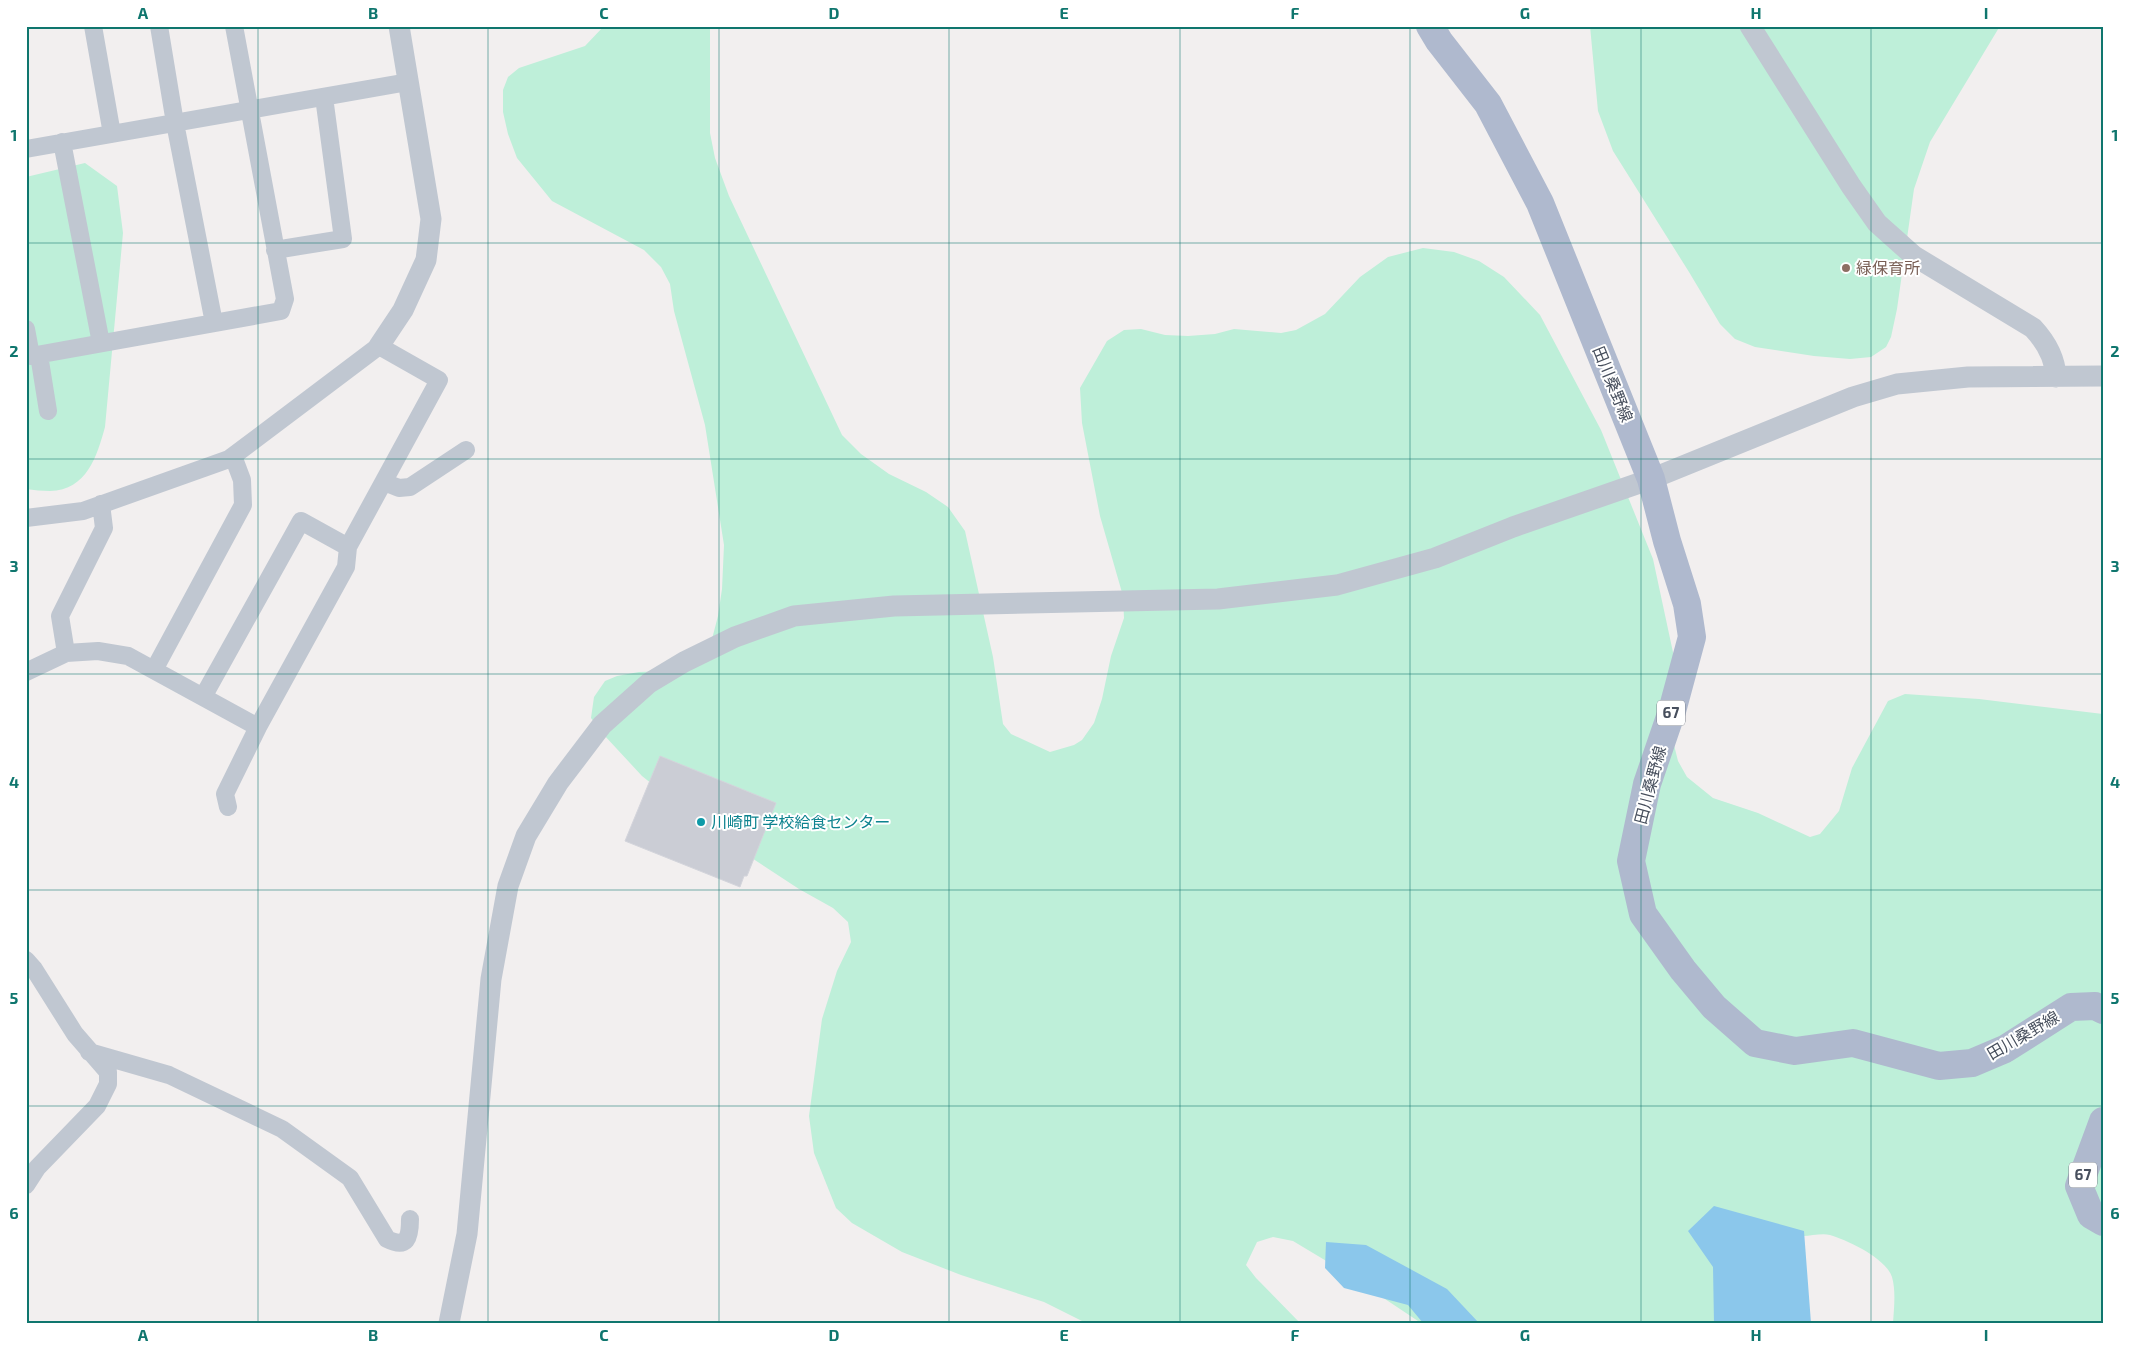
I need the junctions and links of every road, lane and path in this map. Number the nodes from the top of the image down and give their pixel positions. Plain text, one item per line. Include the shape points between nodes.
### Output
1 (93, 26) edge
2 (159, 26) edge
3 (234, 26) edge
4 (399, 26) edge
5 (1430, 26) edge
6 (1750, 26) edge
7 (408, 82) junction
8 (324, 97) junction
9 (249, 110) junction
10 (175, 123) junction
11 (112, 134) junction
12 (62, 142) junction
13 (26, 149) edge
14 (275, 250) junction
15 (214, 323) junction
16 (26, 329) edge
17 (101, 343) junction
18 (379, 346) junction
19 (39, 354) junction
20 (2056, 376) junction
21 (2103, 376) edge
22 (48, 411) dead end
23 (466, 450) dead end
24 (233, 456) junction
25 (1651, 479) junction
26 (384, 482) junction
27 (101, 504) junction
28 (26, 518) edge
29 (348, 547) junction
30 (66, 653) junction
31 (154, 670) junction
32 (26, 672) edge
33 (203, 697) junction
34 (258, 727) junction
35 (228, 807) dead end
36 (26, 960) edge
37 (2103, 1010) edge
38 (89, 1052) junction
39 (2103, 1121) edge
40 (26, 1185) edge
41 (410, 1219) dead end
42 (2103, 1222) edge
43 (449, 1323) edge

1 - 11 street
2 - 10 street
3 - 9 street
4 - 7 street
5 - 25 main road, 田川桑野線 / 67 via 1488,104 1540,203
6 - 20 street via 1877,223 1914,256 2033,328 2044,340 2055,363
7 - 8 street
7 - 18 street via 431,219 426,260 404,310
8 - 9 street
8 - 14 street via 343,239
9 - 10 street
9 - 14 street
10 - 11 street
10 - 15 street
11 - 12 street
12 - 13 street
12 - 17 street
14 - 15 street via 285,299 281,311
15 - 17 street
16 - 19 street via 31,356
17 - 19 street
18 - 24 street
18 - 26 street via 439,380
19 - 22 street
20 - 21 street
20 - 25 street via 1968,377 1897,384 1853,397
23 - 26 street via 410,487 400,488
24 - 27 street
24 - 31 street via 242,480 243,505
25 - 37 main road, 田川桑野線 / 67 via 1687,604 1692,637 1672,711 1647,784 1631,861 1643,914 1714,1007 1755,1043 1795,1051 1853,1043 1939,1066 1972,1063 2005,1049 2071,1007 2095,1006
25 - 43 street via 1435,558 1337,585 1218,599 894,606 794,616 735,637 649,683 602,725 558,783 526,836 508,886 491,979 467,1234
26 - 29 street
27 - 28 street via 83,511
27 - 30 street via 104,528 60,616
29 - 33 street via 301,521
29 - 34 street via 346,567
30 - 31 street via 98,651 128,656
30 - 32 street
31 - 33 street
33 - 34 street
34 - 35 street via 225,794
36 - 38 street
38 - 40 street via 108,1072 108,1084 97,1106 37,1168
38 - 41 street via 169,1075 282,1129 350,1178 387,1239 404,1242 410,1234
39 - 42 main road, 67 via 2079,1186 2091,1215

